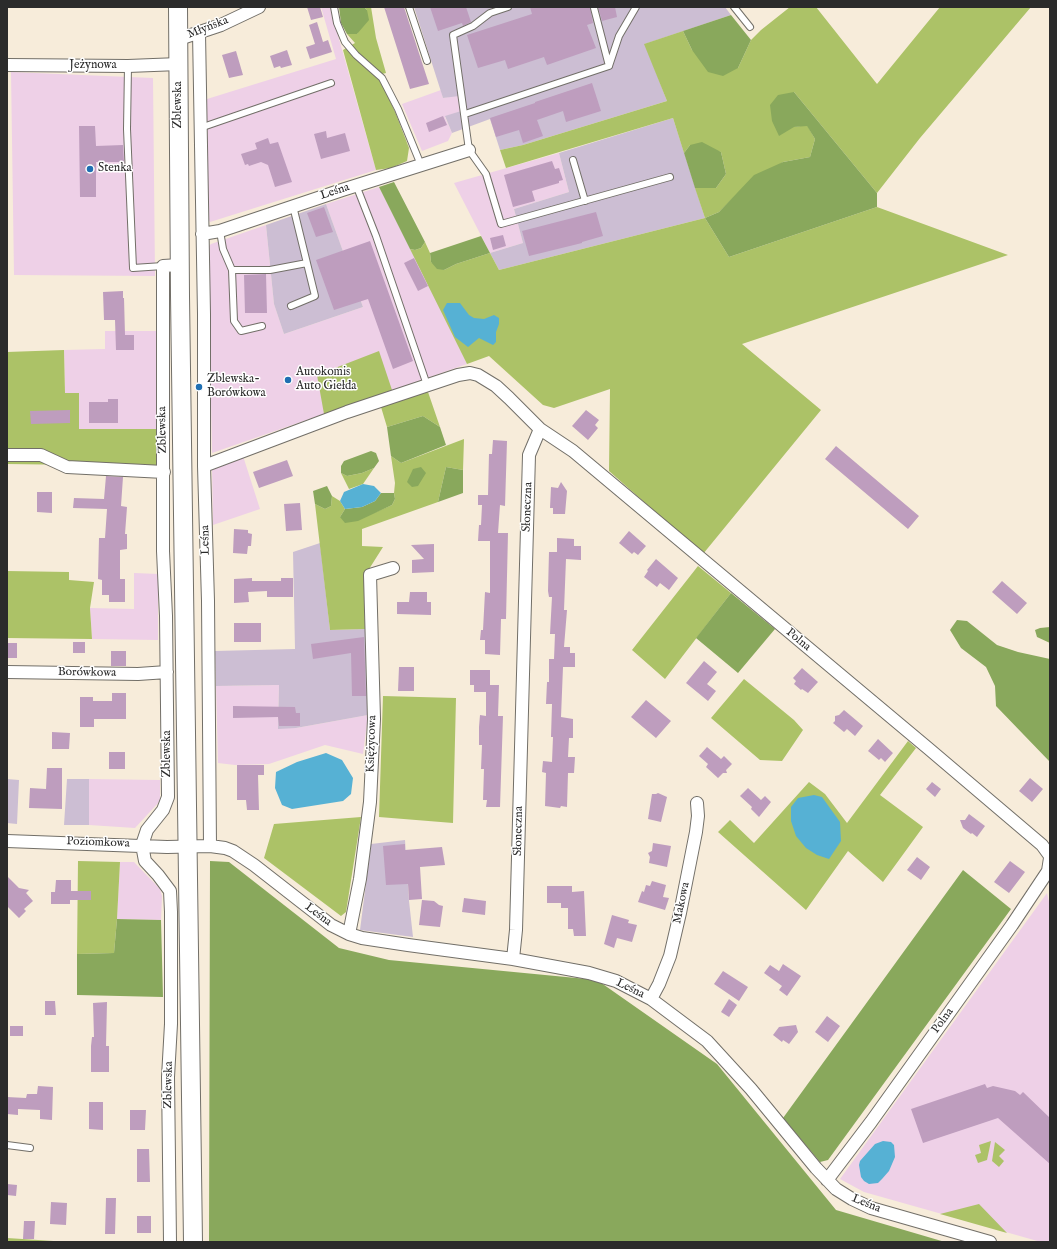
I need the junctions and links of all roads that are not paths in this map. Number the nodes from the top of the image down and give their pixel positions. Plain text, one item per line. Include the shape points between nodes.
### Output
1 (178, 7) edge
2 (260, 7) edge
3 (334, 7) edge
4 (409, 7) edge
5 (508, 7) edge
6 (636, 7) edge
7 (734, 7) edge
8 (594, 8) dead end
9 (750, 27) dead end
10 (199, 33) junction
11 (179, 40) junction
12 (427, 61) dead end
13 (179, 64) junction
14 (7, 65) edge
15 (128, 66) junction
16 (609, 66) junction
17 (331, 83) dead end
18 (465, 114) junction
19 (200, 128) junction
20 (469, 150) junction
21 (573, 160) dead end
22 (421, 165) junction
23 (670, 177) dead end
24 (356, 185) junction
25 (584, 201) junction
26 (293, 206) junction
27 (220, 231) junction
28 (202, 234) junction
29 (307, 263) junction
30 (180, 265) junction
31 (163, 266) junction
32 (232, 270) junction
33 (291, 306) dead end
34 (262, 326) dead end
35 (426, 385) junction
36 (540, 430) junction
37 (7, 455) edge
38 (204, 466) junction
39 (164, 472) junction
40 (393, 568) dead end
41 (7, 672) edge
42 (167, 672) junction
43 (697, 803) dead end
44 (7, 841) edge
45 (142, 845) junction
46 (210, 846) junction
47 (188, 847) junction
48 (1050, 857) edge
49 (349, 934) junction
50 (512, 959) junction
51 (651, 999) junction
52 (7, 1145) edge
53 (30, 1148) dead end
54 (827, 1180) junction
55 (170, 1242) edge
56 (193, 1242) edge
57 (990, 1242) edge

1 - 11 main road, Zblewska
2 - 10 street, Młyńska
3 - 22 lane via 345,42 382,78
4 - 12 lane
5 - 18 lane via 490,13 473,26 453,35
6 - 16 lane via 619,36
7 - 9 lane
8 - 16 lane
10 - 11 street, Młyńska
10 - 19 street, Leśna
11 - 13 main road, Zblewska
13 - 15 street, Jeżynowa
13 - 30 main road, Zblewska
14 - 15 street, Jeżynowa
15 - 31 lane via 127,130 133,268
16 - 18 lane
17 - 19 lane
18 - 20 lane
19 - 28 street, Leśna
20 - 22 street, Leśna
20 - 25 lane via 486,174 501,224
21 - 25 lane
22 - 24 street, Leśna
23 - 25 lane
24 - 26 street, Leśna
24 - 35 lane via 376,236
26 - 27 street, Leśna
26 - 29 lane
27 - 28 street, Leśna
27 - 32 lane via 223,249
28 - 38 street, Leśna
29 - 32 lane via 270,270
29 - 33 lane via 315,296
30 - 31 street
30 - 47 main road, Zblewska
31 - 39 street, Zblewska
32 - 34 lane via 234,321 241,331
35 - 36 street via 458,374 478,375 496,386
35 - 38 street
36 - 48 street, Polna via 573,451 929,749 1042,845
36 - 50 street, Słoneczna via 530,455 516,930
37 - 39 street via 41,456 67,467
38 - 46 street, Leśna
39 - 42 street, Zblewska via 163,551
40 - 49 street, Księżycowa via 370,575 374,718 370,802 360,879
41 - 42 street, Borówkowa
42 - 45 street, Zblewska via 168,797 163,810 147,830
43 - 51 street, Makowa via 696,832 680,914 670,956
44 - 45 street, Poziomkowa
45 - 47 street, Poziomkowa
45 - 55 street, Zblewska via 145,861 170,891
46 - 47 street, Leśna
46 - 49 street, Leśna via 233,851 331,925
47 - 56 main road, Zblewska
48 - 54 street, Polna via 1048,871 1012,925 872,1122
49 - 50 street, Leśna via 401,944
50 - 51 street, Leśna via 596,975 616,981
51 - 54 street, Leśna via 707,1041
52 - 53 lane
54 - 57 street, Leśna via 836,1189 871,1208

